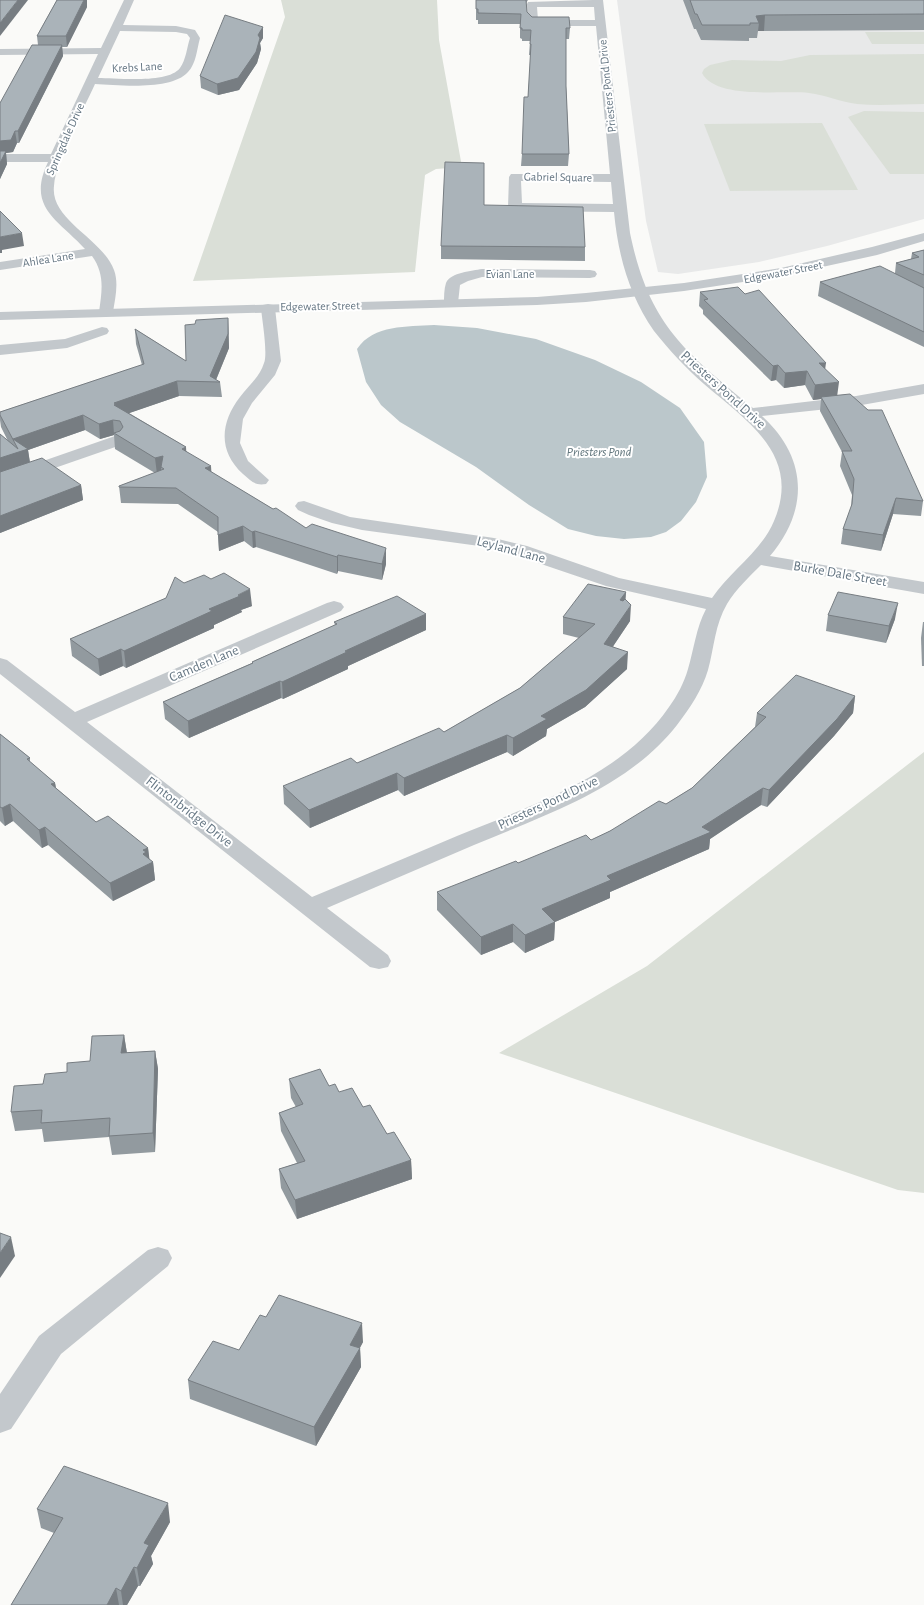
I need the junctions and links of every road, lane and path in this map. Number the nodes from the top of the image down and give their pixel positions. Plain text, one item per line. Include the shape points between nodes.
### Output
1 (129, 0) edge
2 (598, 2) edge
3 (600, 23) junction
4 (116, 28) junction
5 (105, 51) junction
6 (0, 52) edge
7 (91, 82) junction
8 (0, 158) edge
9 (56, 158) junction
10 (617, 178) junction
11 (620, 208) junction
12 (924, 238) edge
13 (96, 251) junction
14 (0, 266) edge
15 (590, 274) dead end
16 (640, 293) junction
17 (451, 303) junction
18 (268, 308) junction
19 (106, 312) junction
20 (0, 316) edge
21 (102, 331) dead end
22 (0, 350) edge
23 (924, 388) edge
24 (750, 413) junction
25 (115, 441) edge
26 (260, 480) dead end
27 (0, 482) edge
28 (304, 506) dead end
29 (757, 559) junction
30 (924, 588) edge
31 (716, 605) junction
32 (334, 607) dead end
33 (0, 664) edge
34 (74, 720) junction
35 (309, 907) junction
36 (379, 961) dead end
37 (158, 1258) dead end
38 (0, 1420) edge

1 - 4 street, Springdale Drive
2 - 3 street, Priesters Pond Drive
2 - 3 street via 532,4 533,23
3 - 10 street, Priesters Pond Drive
4 - 5 street, Springdale Drive
4 - 7 street, Krebs Lane via 176,29 191,32 195,38 184,70 177,76 150,81
5 - 6 street
5 - 7 street, Springdale Drive
7 - 9 street, Springdale Drive
8 - 9 street
9 - 13 street, Springdale Drive via 46,182 46,195 52,210 63,223
10 - 11 street, Priesters Pond Drive
10 - 11 street, Gabriel Square via 515,177 515,207
11 - 16 street, Priesters Pond Drive via 630,267
12 - 16 street, Edgewater Street via 788,272
13 - 14 street, Ahlea Lane
13 - 19 street, Springdale Drive via 107,271 110,286
15 - 17 street, Evian Lane via 468,275 453,284
16 - 17 street, Edgewater Street
16 - 24 street, Priesters Pond Drive via 658,324 680,352 708,380
17 - 18 street, Edgewater Street
18 - 19 street, Edgewater Street
18 - 26 street via 273,361 267,375 244,401 235,419 232,443 241,463
19 - 20 street, Edgewater Street
21 - 22 street via 67,343
23 - 24 street via 856,401
24 - 29 street, Priesters Pond Drive via 768,431 782,453 789,474 790,496 786,518 773,541
25 - 27 street
28 - 31 street, Leyland Lane via 352,523 496,544 535,555 597,578
29 - 30 street, Burke Dale Street
29 - 31 street, Priesters Pond Drive via 731,585
31 - 35 street, Priesters Pond Drive via 708,621 697,671 684,699 665,726 638,752 602,778 561,800
32 - 34 street, Camden Lane
33 - 34 street, Flintonbridge Drive
34 - 35 street, Flintonbridge Drive
35 - 36 street, Flintonbridge Drive
37 - 38 street via 50,1345

